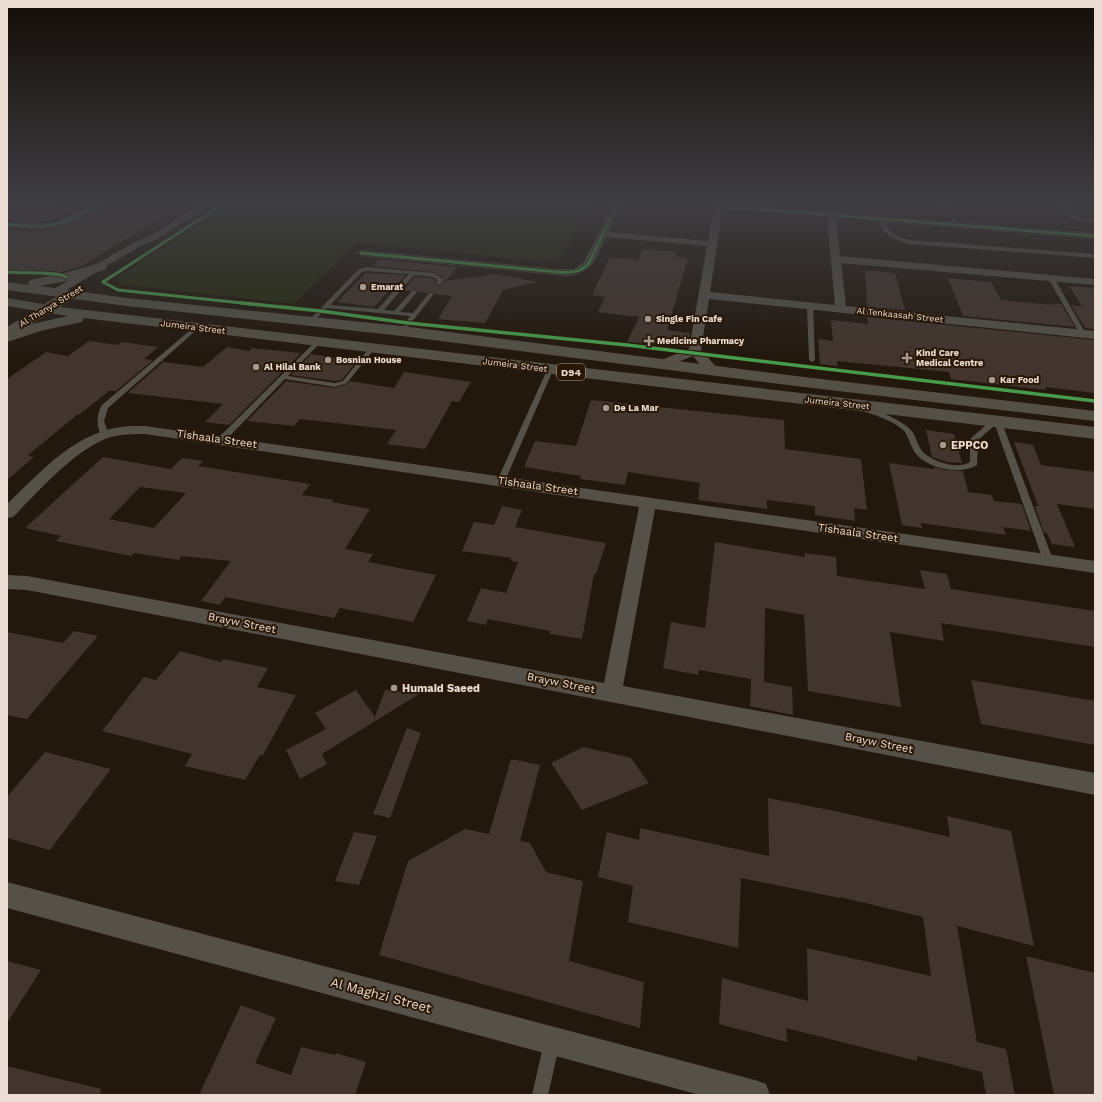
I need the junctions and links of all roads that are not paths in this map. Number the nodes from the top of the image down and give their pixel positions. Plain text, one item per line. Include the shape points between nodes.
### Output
1 (133, 252) edge
2 (593, 252) edge
3 (711, 252) edge
4 (834, 252) edge
5 (1048, 252) edge
6 (361, 253) dead end
7 (1095, 256) edge
8 (835, 259) junction
9 (104, 268) junction
10 (414, 273) junction
11 (428, 275) junction
12 (1051, 278) junction
13 (423, 281) dead end
14 (1095, 282) edge
15 (439, 283) dead end
16 (11, 286) edge
17 (56, 292) junction
18 (414, 292) dead end
19 (71, 294) junction
20 (431, 294) dead end
21 (705, 295) junction
22 (7, 302) edge
23 (127, 302) junction
24 (326, 306) junction
25 (810, 306) junction
26 (39, 307) junction
27 (841, 309) junction
28 (380, 311) junction
29 (396, 313) junction
30 (415, 314) junction
31 (101, 316) junction
32 (7, 320) edge
33 (310, 322) junction
34 (197, 327) junction
35 (402, 331) junction
36 (7, 333) edge
37 (1089, 334) edge
38 (7, 337) edge
39 (318, 342) junction
40 (372, 348) junction
41 (696, 351) junction
42 (812, 360) dead end
43 (665, 363) junction
44 (550, 370) junction
45 (714, 371) junction
46 (283, 377) junction
47 (854, 405) junction
48 (1095, 416) edge
49 (997, 421) junction
50 (1095, 433) edge
51 (105, 435) junction
52 (222, 440) junction
53 (501, 481) junction
54 (648, 502) junction
55 (7, 513) edge
56 (1048, 560) junction
57 (1095, 567) edge
58 (7, 575) edge
59 (17, 582) edge
60 (612, 693) junction
61 (1095, 784) edge
62 (7, 895) edge
63 (552, 1041) junction
64 (540, 1095) edge
65 (755, 1095) edge

1 - 9 street, Al Thanya Street
2 - 6 street via 587,266 569,272
3 - 21 street
4 - 8 street
5 - 7 lane
8 - 12 street
8 - 27 street
9 - 16 main road via 66,278
9 - 17 street, Al Thanya Street
9 - 19 street, Al Thanya Street
9 - 23 main road via 105,288
10 - 11 lane
10 - 24 lane via 362,269
10 - 28 lane
11 - 13 lane
11 - 15 lane via 439,278
12 - 14 street
12 - 37 lane
16 - 17 main road, Jumeira Street / D94
17 - 19 main road, Jumeira Street / D94
17 - 26 main road, Al Thanya Street
18 - 29 lane
19 - 23 main road, Jumeira Street / D94
19 - 26 main road, Al Thanya Street
20 - 30 lane
21 - 25 street, Al Tenkaasah Street
21 - 41 street
22 - 26 main road, Jumeira Street / D94
23 - 33 main road, Jumeira Street / D94
24 - 28 lane
24 - 33 lane
25 - 27 street, Al Tenkaasah Street
25 - 42 lane
26 - 31 main road, Jumeira Street / D94
26 - 32 main road, Al Thanya Street
26 - 36 main road, Al Thanya Street
27 - 37 street, Al Tenkaasah Street
28 - 29 lane
29 - 30 lane
30 - 35 lane
31 - 34 main road, Jumeira Street / D94
31 - 38 main road via 55,323
33 - 35 main road, Jumeira Street / D94
34 - 39 main road, Jumeira Street / D94
34 - 51 lane via 105,407 100,426
35 - 43 main road, Jumeira Street / D94
39 - 40 main road, Jumeira Street / D94
39 - 46 lane
40 - 44 main road, Jumeira Street / D94
40 - 46 lane via 345,382 335,385
41 - 43 street
41 - 45 street
43 - 45 main road, Jumeira Street / D94
44 - 47 main road, Jumeira Street / D94
44 - 53 lane
45 - 48 main road, Jumeira Street / D94
46 - 52 lane
47 - 49 main road, Jumeira Street / D94
47 - 49 lane via 901,425 910,433 918,452 925,459 936,464 960,468 970,467 974,463 974,439
49 - 50 main road, Jumeira Street / D94
49 - 56 lane
51 - 52 street, Tishaala Street via 124,430 145,430
51 - 55 street, Tishaala Street via 71,454
52 - 53 street, Tishaala Street
53 - 54 street, Tishaala Street
54 - 56 street, Tishaala Street
54 - 60 street
56 - 57 street, Tishaala Street
58 - 59 street, Brayw Street
59 - 60 street, Brayw Street
60 - 61 street, Brayw Street
62 - 63 street, Al Maghzi Street
63 - 64 lane
63 - 65 street, Al Maghzi Street

